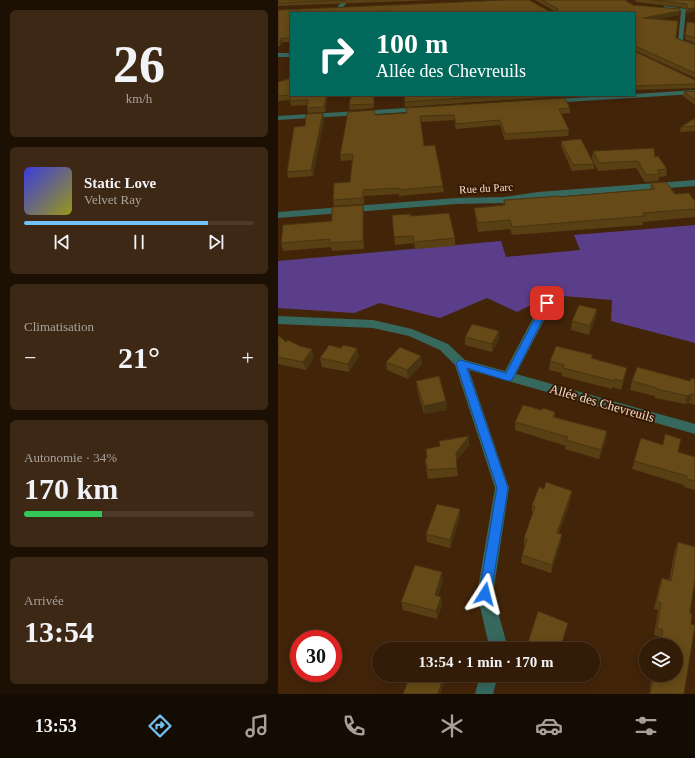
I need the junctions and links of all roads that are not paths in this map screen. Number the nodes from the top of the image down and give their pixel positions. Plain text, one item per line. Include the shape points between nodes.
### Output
1 (347, 0) edge
2 (340, 7) junction
3 (348, 7) edge
4 (657, 7) edge
5 (332, 8) edge
6 (695, 46) edge
7 (278, 55) edge
8 (290, 55) edge
9 (695, 92) edge
10 (546, 102) edge
11 (428, 109) edge
12 (278, 118) edge
13 (695, 183) edge
14 (278, 215) edge
15 (547, 303) dead end
16 (278, 320) edge
17 (460, 363) junction
18 (508, 377) junction
19 (695, 429) edge
20 (497, 642) edge
21 (487, 682) edge
22 (484, 694) edge

1 - 2 street
2 - 3 street
2 - 5 street
4 - 6 street via 684,10 680,41
7 - 8 street
9 - 10 street
11 - 12 street
13 - 14 street, Rue du Parc via 504,200 456,201
15 - 18 street
16 - 17 street, Allée des Chevreuils via 373,324 412,333 444,348
17 - 18 street, Allée des Chevreuils
17 - 20 street, Allée des Chevreuils via 502,488 485,594
18 - 19 street, Allée des Chevreuils
21 - 22 street

